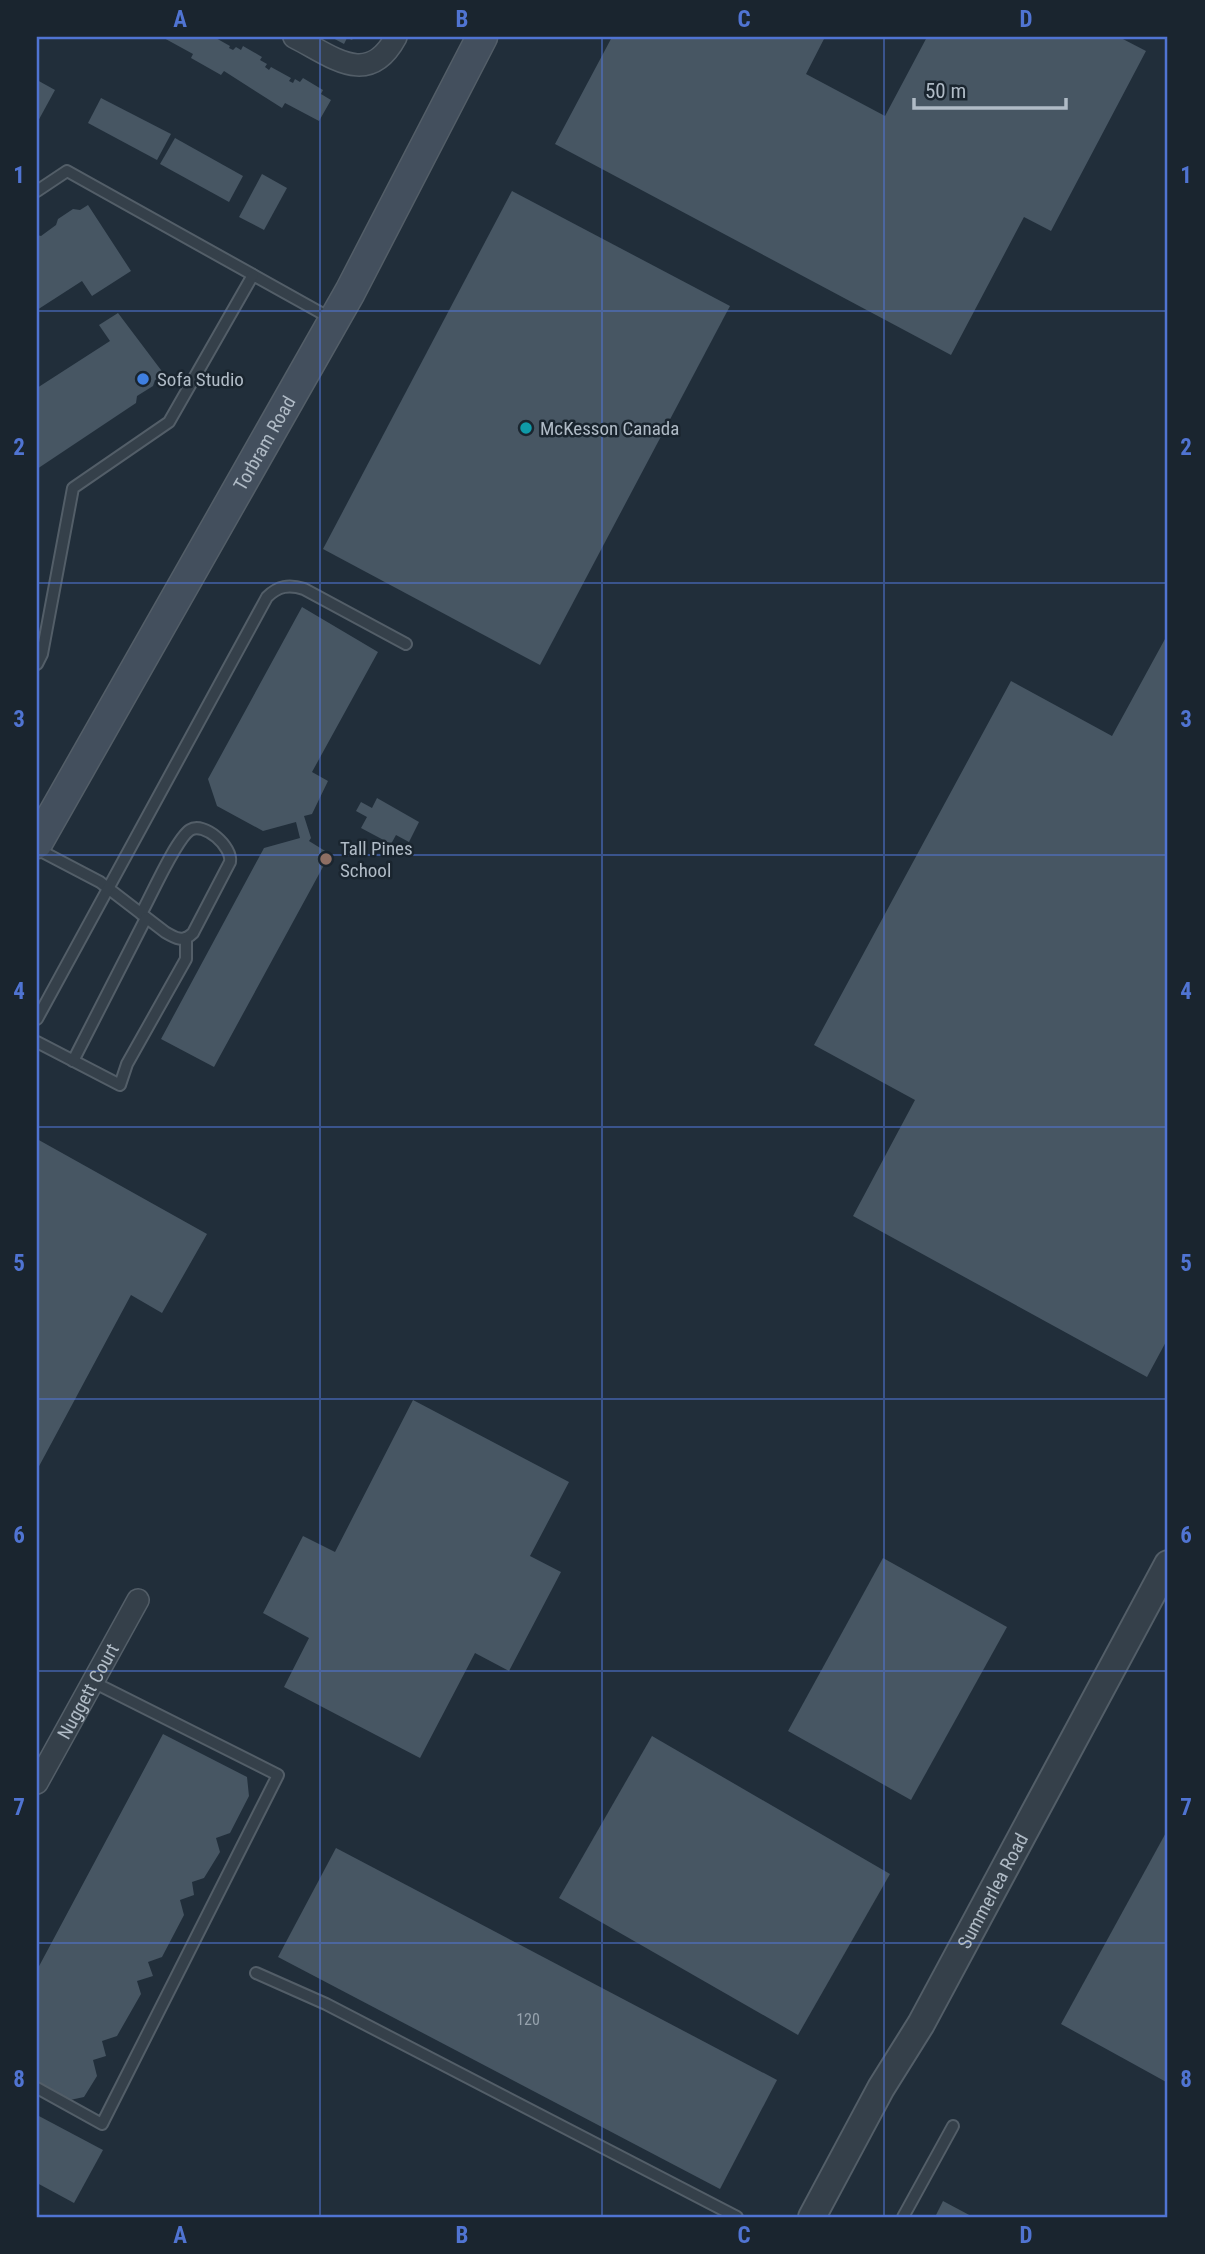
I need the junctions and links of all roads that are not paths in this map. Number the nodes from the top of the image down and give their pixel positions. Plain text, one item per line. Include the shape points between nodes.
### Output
1 (294, 37) edge
2 (396, 37) edge
3 (482, 37) edge
4 (37, 191) edge
5 (253, 275) junction
6 (334, 320) junction
7 (406, 644) dead end
8 (37, 664) edge
9 (37, 843) edge
10 (37, 849) edge
11 (107, 888) junction
12 (144, 916) junction
13 (186, 938) junction
14 (37, 1020) edge
15 (37, 1042) edge
16 (73, 1061) junction
17 (1168, 1564) edge
18 (138, 1600) dead end
19 (93, 1682) junction
20 (37, 1783) edge
21 (256, 1973) dead end
22 (37, 2088) edge
23 (953, 2126) dead end
24 (737, 2217) edge
25 (812, 2217) edge
26 (903, 2217) edge

1 - 2 street via 349,65 372,64
3 - 6 main road, Torbram Road
4 - 5 lane via 67,171
5 - 6 lane
5 - 8 lane via 170,422 73,488 43,654
6 - 9 main road, Torbram Road
7 - 11 lane via 304,589 288,586 273,591
10 - 11 lane
11 - 12 lane
11 - 14 lane
12 - 13 lane via 176,939
12 - 13 lane via 181,840 190,830 204,829 226,845 230,862
12 - 16 lane
13 - 16 lane via 186,959 127,1064 120,1085
15 - 16 lane
17 - 25 street, Summerlea Road
18 - 19 street, Nuggett Court
19 - 20 street, Nuggett Court
19 - 22 lane via 278,1775 102,2124
21 - 24 lane via 326,2004
23 - 26 lane

